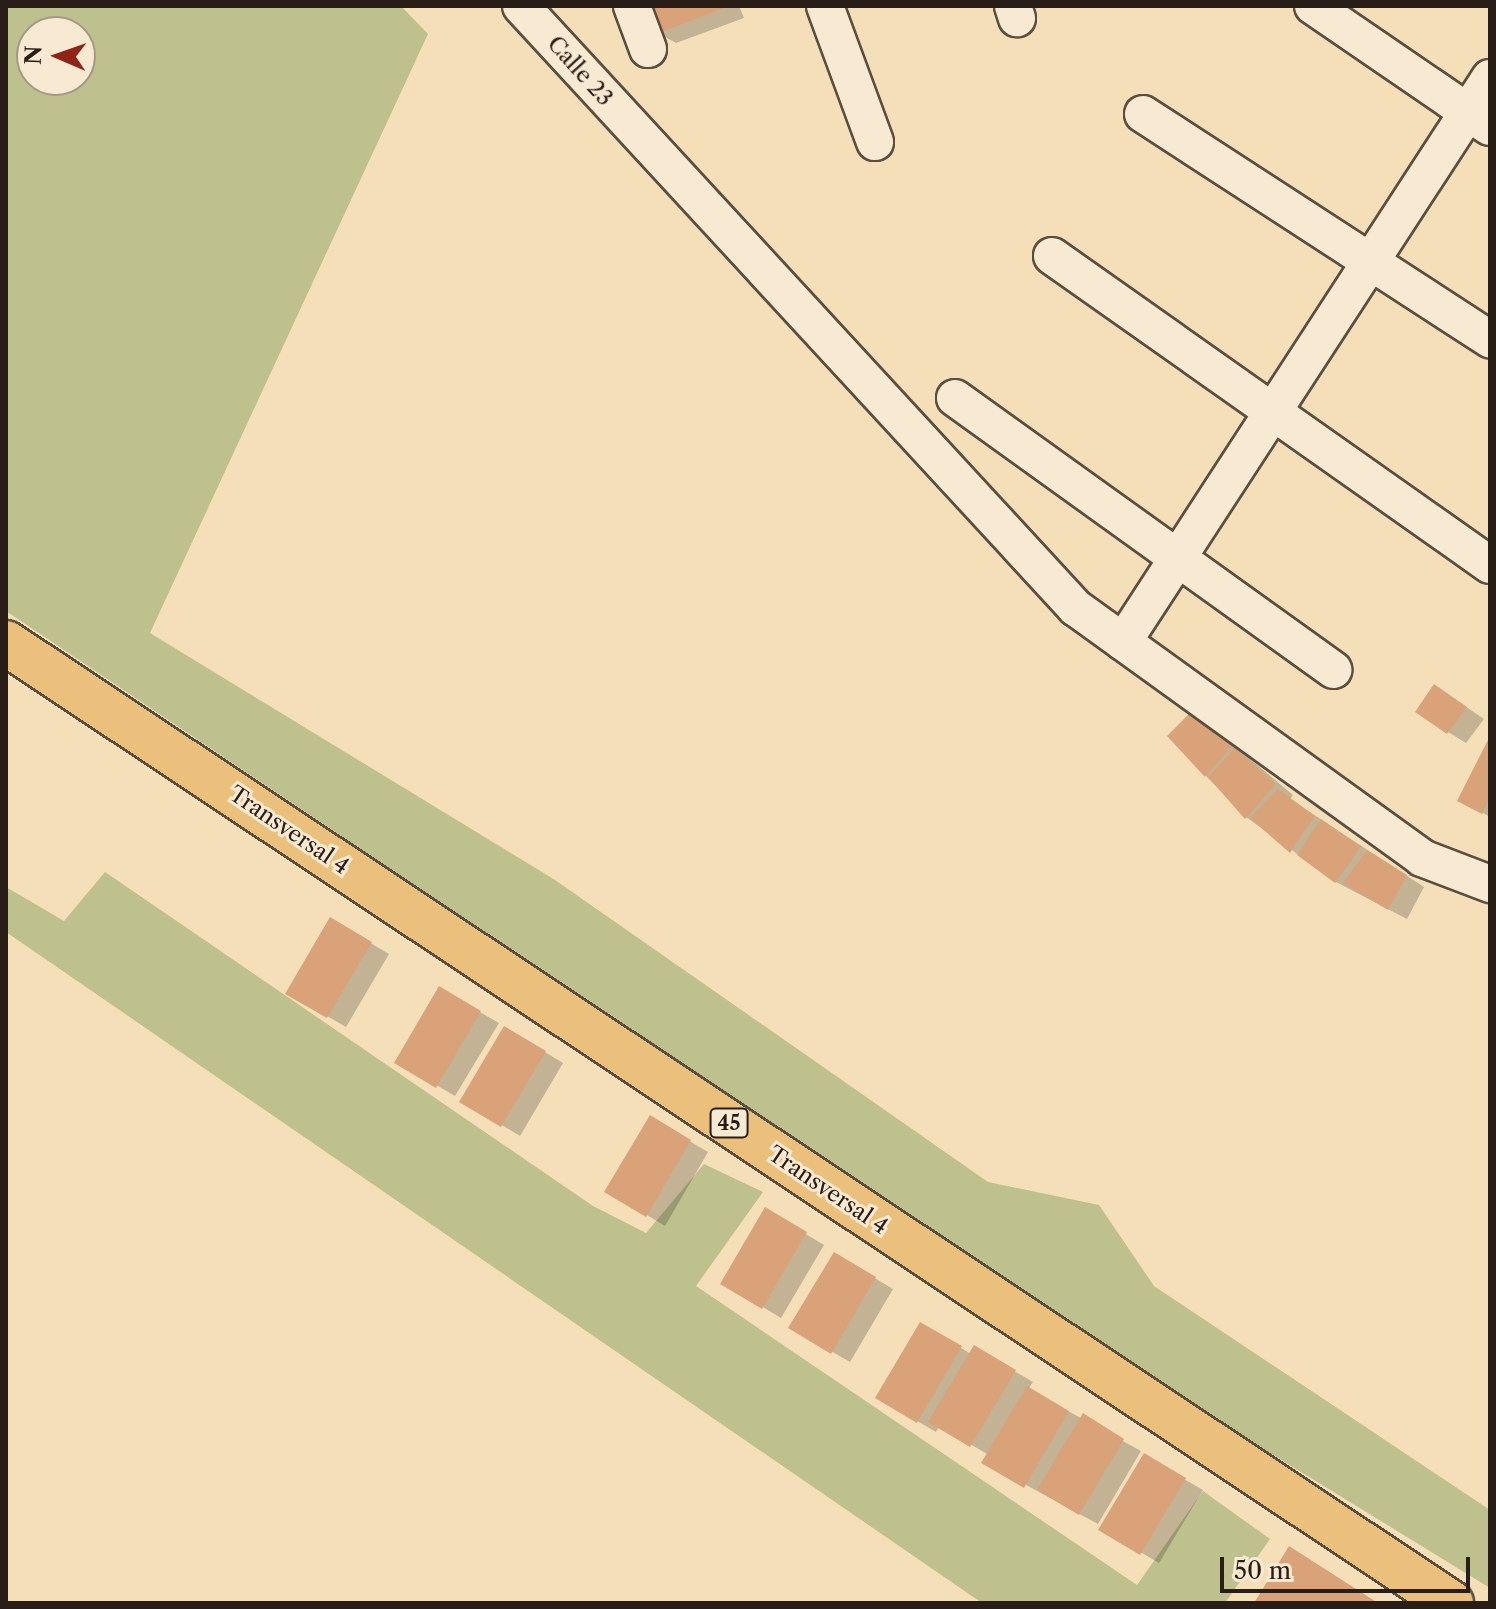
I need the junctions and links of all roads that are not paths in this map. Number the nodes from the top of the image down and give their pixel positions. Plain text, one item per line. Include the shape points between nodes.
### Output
1 (521, 6) edge
2 (632, 6) edge
3 (825, 6) edge
4 (1313, 6) edge
5 (648, 49) dead end
6 (1490, 78) edge
7 (1143, 114) dead end
8 (1479, 119) edge
9 (875, 142) dead end
10 (1052, 256) dead end
11 (1371, 261) junction
12 (1490, 339) edge
13 (955, 398) dead end
14 (1274, 410) junction
15 (1178, 558) junction
16 (1490, 565) edge
17 (1123, 642) junction
18 (6, 643) edge
19 (1333, 670) dead end
20 (1490, 884) edge
21 (1451, 1603) edge

1 - 17 street, Calle 23 via 1076,608
2 - 5 street
3 - 9 street
4 - 8 street
6 - 8 street
7 - 11 street
8 - 11 street
10 - 14 street
11 - 12 street
11 - 14 street
13 - 15 street
14 - 15 street
14 - 16 street
15 - 17 street
15 - 19 street
17 - 20 street, Calle 23 via 1422,858
18 - 21 main road, Transversal 4 / 45

